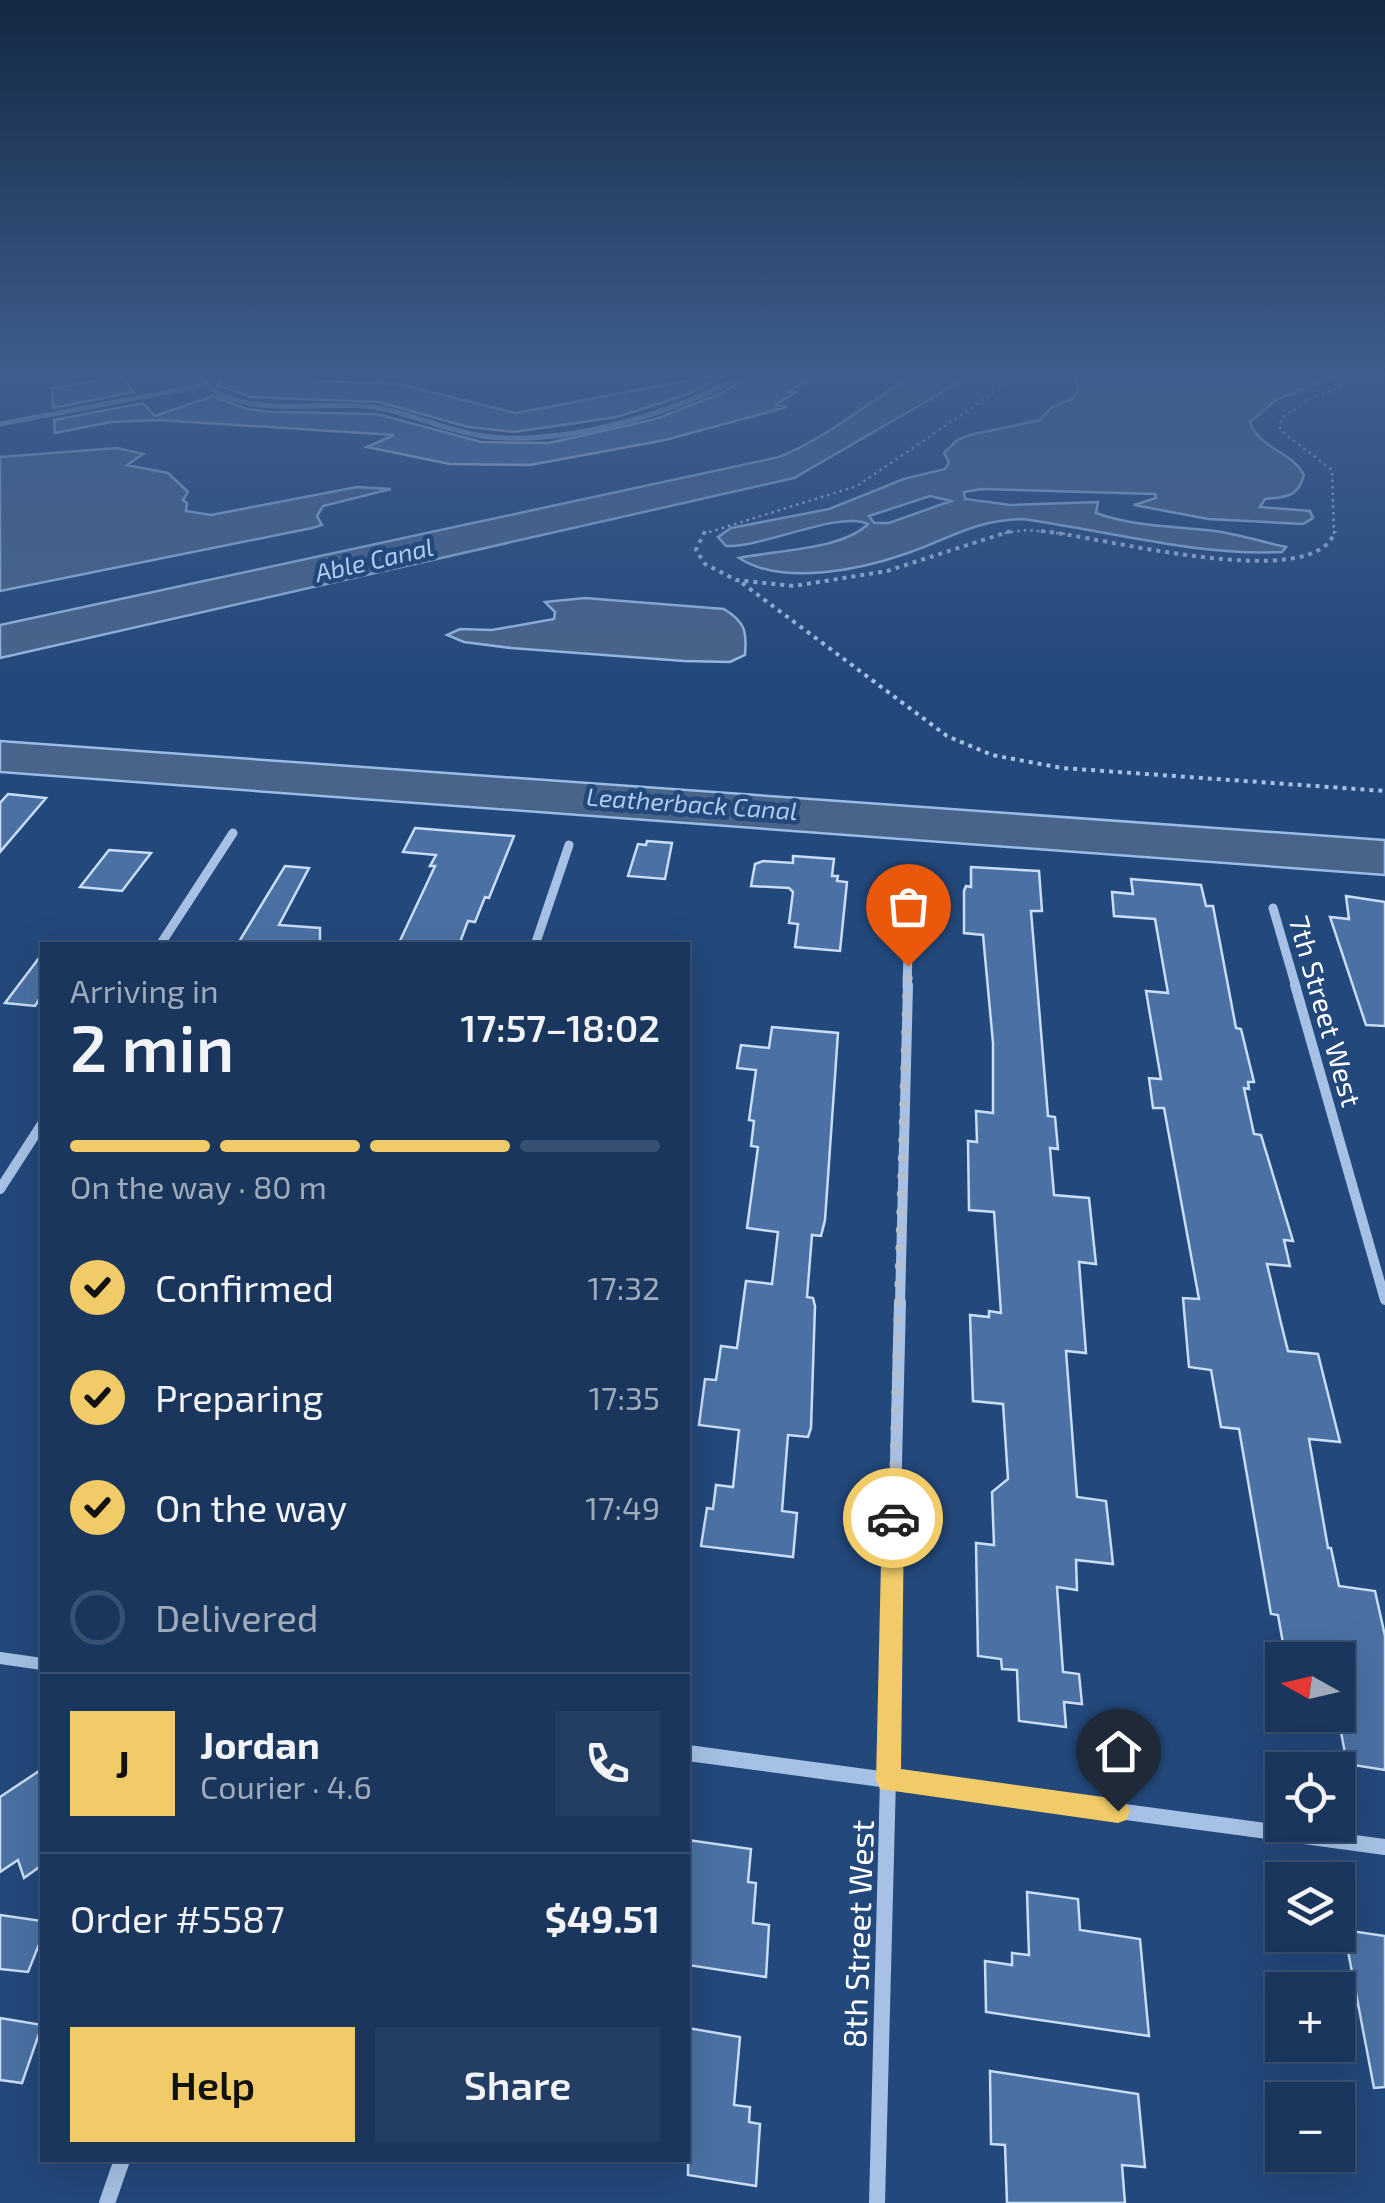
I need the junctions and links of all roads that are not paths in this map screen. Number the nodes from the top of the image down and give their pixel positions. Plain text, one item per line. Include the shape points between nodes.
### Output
1 (233, 834) dead end
2 (569, 845) dead end
3 (910, 887) dead end
4 (1273, 908) dead end
5 (162, 942) edge
6 (536, 942) edge
7 (40, 1127) edge
8 (0, 1189) edge
9 (1385, 1300) edge
10 (0, 1658) edge
11 (40, 1664) edge
12 (690, 1752) edge
13 (888, 1780) junction
14 (1385, 1847) edge
15 (121, 2162) edge
16 (107, 2203) edge
17 (877, 2203) edge

1 - 5 street
2 - 6 street
3 - 13 street, 8th Street West
4 - 9 street, 7th Street West
7 - 8 street
10 - 11 street
12 - 13 street
13 - 14 street
13 - 17 street, 8th Street West
15 - 16 street

